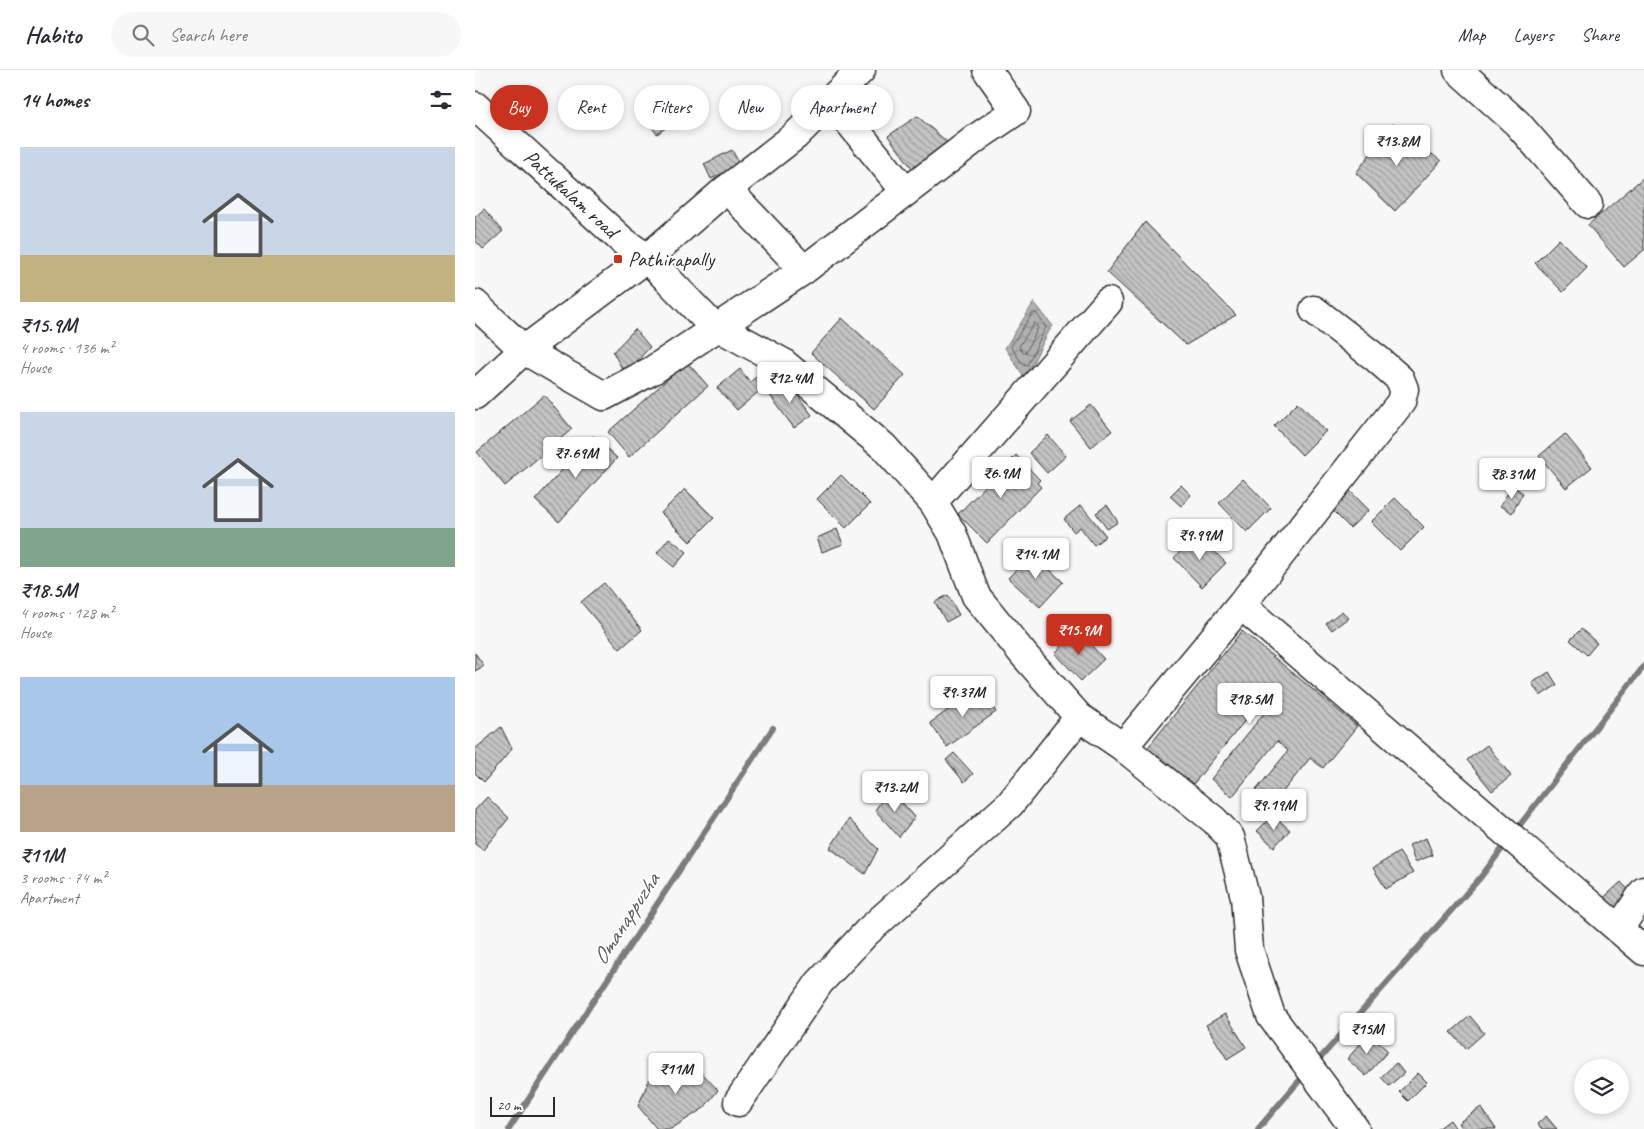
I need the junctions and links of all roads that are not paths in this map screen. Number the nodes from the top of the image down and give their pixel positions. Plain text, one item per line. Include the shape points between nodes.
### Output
1 (861, 70) edge
2 (987, 70) edge
3 (1458, 70) edge
4 (846, 85) edge
5 (475, 106) edge
6 (801, 130) edge
7 (855, 130) edge
8 (727, 189) junction
9 (906, 192) junction
10 (1588, 204) dead end
11 (647, 258) junction
12 (804, 270) junction
13 (1109, 302) dead end
14 (475, 304) edge
15 (1314, 310) dead end
16 (718, 327) junction
17 (524, 350) junction
18 (475, 395) edge
19 (933, 502) junction
20 (1241, 605) junction
21 (1079, 717) junction
22 (1123, 747) junction
23 (1644, 891) edge
24 (1619, 929) junction
25 (1644, 951) edge
26 (738, 1102) dead end
27 (1355, 1129) edge

1 - 4 street
2 - 9 street via 1016,111
3 - 10 street via 1517,123
5 - 11 street, Pattukalam road via 624,242
6 - 8 street
7 - 9 street
8 - 11 street
8 - 12 street
9 - 12 street
11 - 16 street, Pattukalam road via 709,322
11 - 17 street
12 - 16 street
13 - 19 street
14 - 17 street
15 - 20 street via 1400,379 1404,389 1401,402
16 - 17 street via 653,370 604,396
16 - 19 street, Pattukalam road via 782,362 884,447
17 - 18 street
19 - 21 street, Pattukalam road via 952,533 976,596
20 - 22 street
20 - 24 street
21 - 22 street, Pattukalam road
21 - 26 street via 1010,804 867,932 819,983
22 - 27 street, Pattukalam road via 1214,820 1230,837 1245,898 1249,950 1271,1016
23 - 24 street
24 - 25 street

